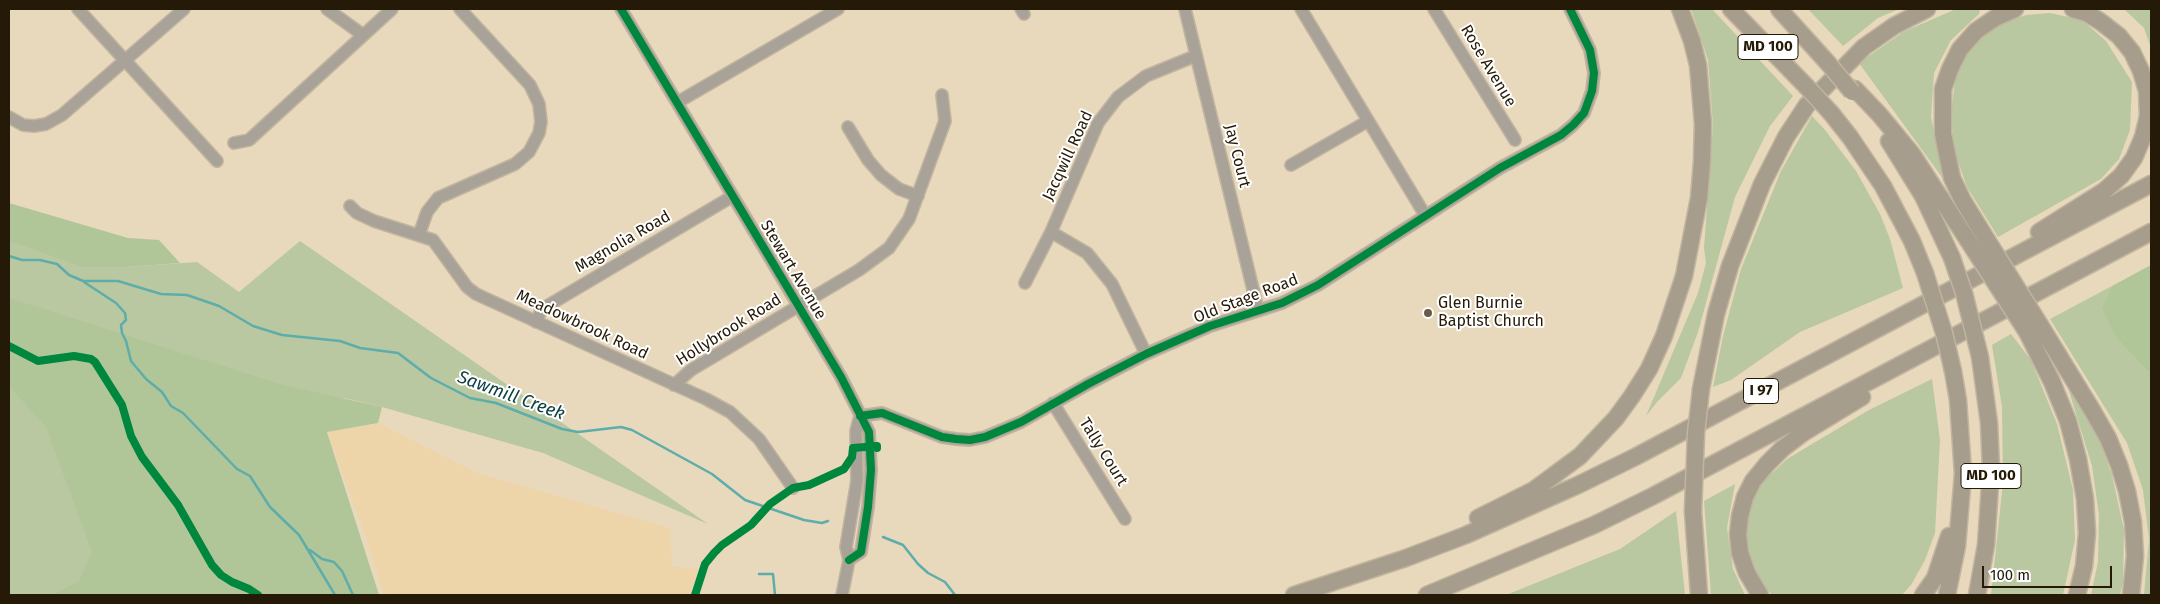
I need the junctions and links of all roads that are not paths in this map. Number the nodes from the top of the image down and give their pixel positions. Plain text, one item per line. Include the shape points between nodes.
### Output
1 (78, 9) edge
2 (184, 9) edge
3 (326, 9) edge
4 (392, 9) edge
5 (460, 9) edge
6 (621, 9) edge
7 (838, 9) edge
8 (1185, 9) edge
9 (1300, 9) edge
10 (1434, 9) edge
11 (1570, 9) edge
12 (1680, 9) edge
13 (1731, 9) edge
14 (1780, 9) edge
15 (1927, 9) edge
16 (2015, 9) edge
17 (2073, 9) edge
18 (363, 35) junction
19 (1196, 56) junction
20 (124, 60) junction
21 (1854, 90) junction
22 (942, 95) dead end
23 (678, 102) junction
24 (9, 117) edge
25 (1368, 121) junction
26 (848, 128) dead end
27 (1515, 140) dead end
28 (234, 143) dead end
29 (217, 161) dead end
30 (1291, 165) dead end
31 (2151, 184) edge
32 (734, 196) junction
33 (918, 196) junction
34 (350, 206) dead end
35 (1425, 215) junction
36 (1051, 232) junction
37 (2151, 232) edge
38 (419, 235) junction
39 (1980, 244) junction
40 (2097, 261) junction
41 (1025, 283) dead end
42 (799, 306) junction
43 (1258, 310) junction
44 (536, 322) junction
45 (2033, 328) junction
46 (1859, 339) junction
47 (1146, 354) junction
48 (674, 385) junction
49 (1053, 403) junction
50 (860, 416) junction
51 (1960, 429) junction
52 (793, 488) dead end
53 (1124, 519) dead end
54 (1359, 574) junction
55 (842, 595) edge
56 (1294, 595) edge
57 (1427, 595) edge
58 (1699, 595) edge
59 (1760, 595) edge
60 (1923, 595) edge
61 (1947, 595) edge
62 (1977, 595) edge
63 (2077, 595) edge
64 (2131, 595) edge

1 - 20 street
2 - 20 street
3 - 18 street
4 - 18 street
5 - 38 street via 530,85 539,104 541,122 529,152 515,164 438,198 427,212
6 - 23 street, Stewart Avenue
7 - 23 street
8 - 19 street, Jay Court
9 - 25 street
10 - 27 street, Rose Avenue
11 - 35 street, Old Stage Road via 1590,50 1594,73 1584,113 1561,135
12 - 54 highway via 1692,41 1702,93 1699,198 1684,276 1649,369 1605,430 1580,456 1542,484
13 - 51 highway, MD 100, bridge via 1831,114 1883,186 1912,240 1925,273 1953,371
14 - 21 highway, MD 100, bridge
15 - 58 highway, bridge via 1864,47 1807,105 1786,137 1755,200 1716,314 1701,389 1693,512
16 - 39 highway via 1976,31 1960,49 1944,90 1943,134 1952,178
17 - 46 highway via 2087,13 2119,36 2141,71 2147,91 2148,116 2144,137 2134,158 2121,176 2097,196
18 - 28 street via 249,140
19 - 36 street, Jacqwill Road via 1146,76 1118,96 1098,123
19 - 43 street, Jay Court
20 - 24 street via 62,115 46,124 23,126
20 - 29 street
21 - 39 highway via 1912,154
21 - 62 highway, MD 100, bridge via 1907,169 1938,225 1964,293 1980,356 1991,469 1986,545
22 - 33 street, Hollybrook Road via 945,121
23 - 32 street, Stewart Avenue
25 - 30 street
25 - 35 street
26 - 33 street via 874,168 899,189
31 - 46 highway, I 97
32 - 42 street, Stewart Avenue
32 - 44 street, Magnolia Road via 542,309
33 - 42 street, Hollybrook Road via 903,230 889,248
34 - 38 street, Meadowbrook Road via 374,221
35 - 43 street, Old Stage Road via 1318,285 1282,303
36 - 41 street, Jacqwill Road
36 - 47 street via 1087,253 1112,284
37 - 40 highway, I 97
38 - 44 street, Meadowbrook Road via 436,244 471,291
39 - 45 highway, bridge
40 - 57 highway, I 97 via 1653,496 1594,525
40 - 59 highway via 1835,413 1803,433 1767,464 1745,497 1738,534 1746,573
42 - 48 street, Hollybrook Road via 691,370
42 - 50 street, Stewart Avenue
43 - 47 street, Old Stage Road via 1210,326
44 - 48 street, Meadowbrook Road
45 - 63 highway via 2068,421 2085,499 2087,533
45 - 64 highway via 2096,417 2119,465 2132,522
46 - 54 highway, I 97 via 1578,485 1466,535
47 - 49 street, Old Stage Road
48 - 52 street, Meadowbrook Road via 739,419 770,453
49 - 50 street, Old Stage Road via 1021,422 970,440 942,437 882,413
49 - 53 street, Tally Court
50 - 55 street, Stewart Avenue via 869,432 872,458 870,487 861,552 849,560
51 - 60 highway via 1950,535 1935,578
51 - 61 highway, MD 100 via 1963,474 1957,546
54 - 56 highway, I 97

